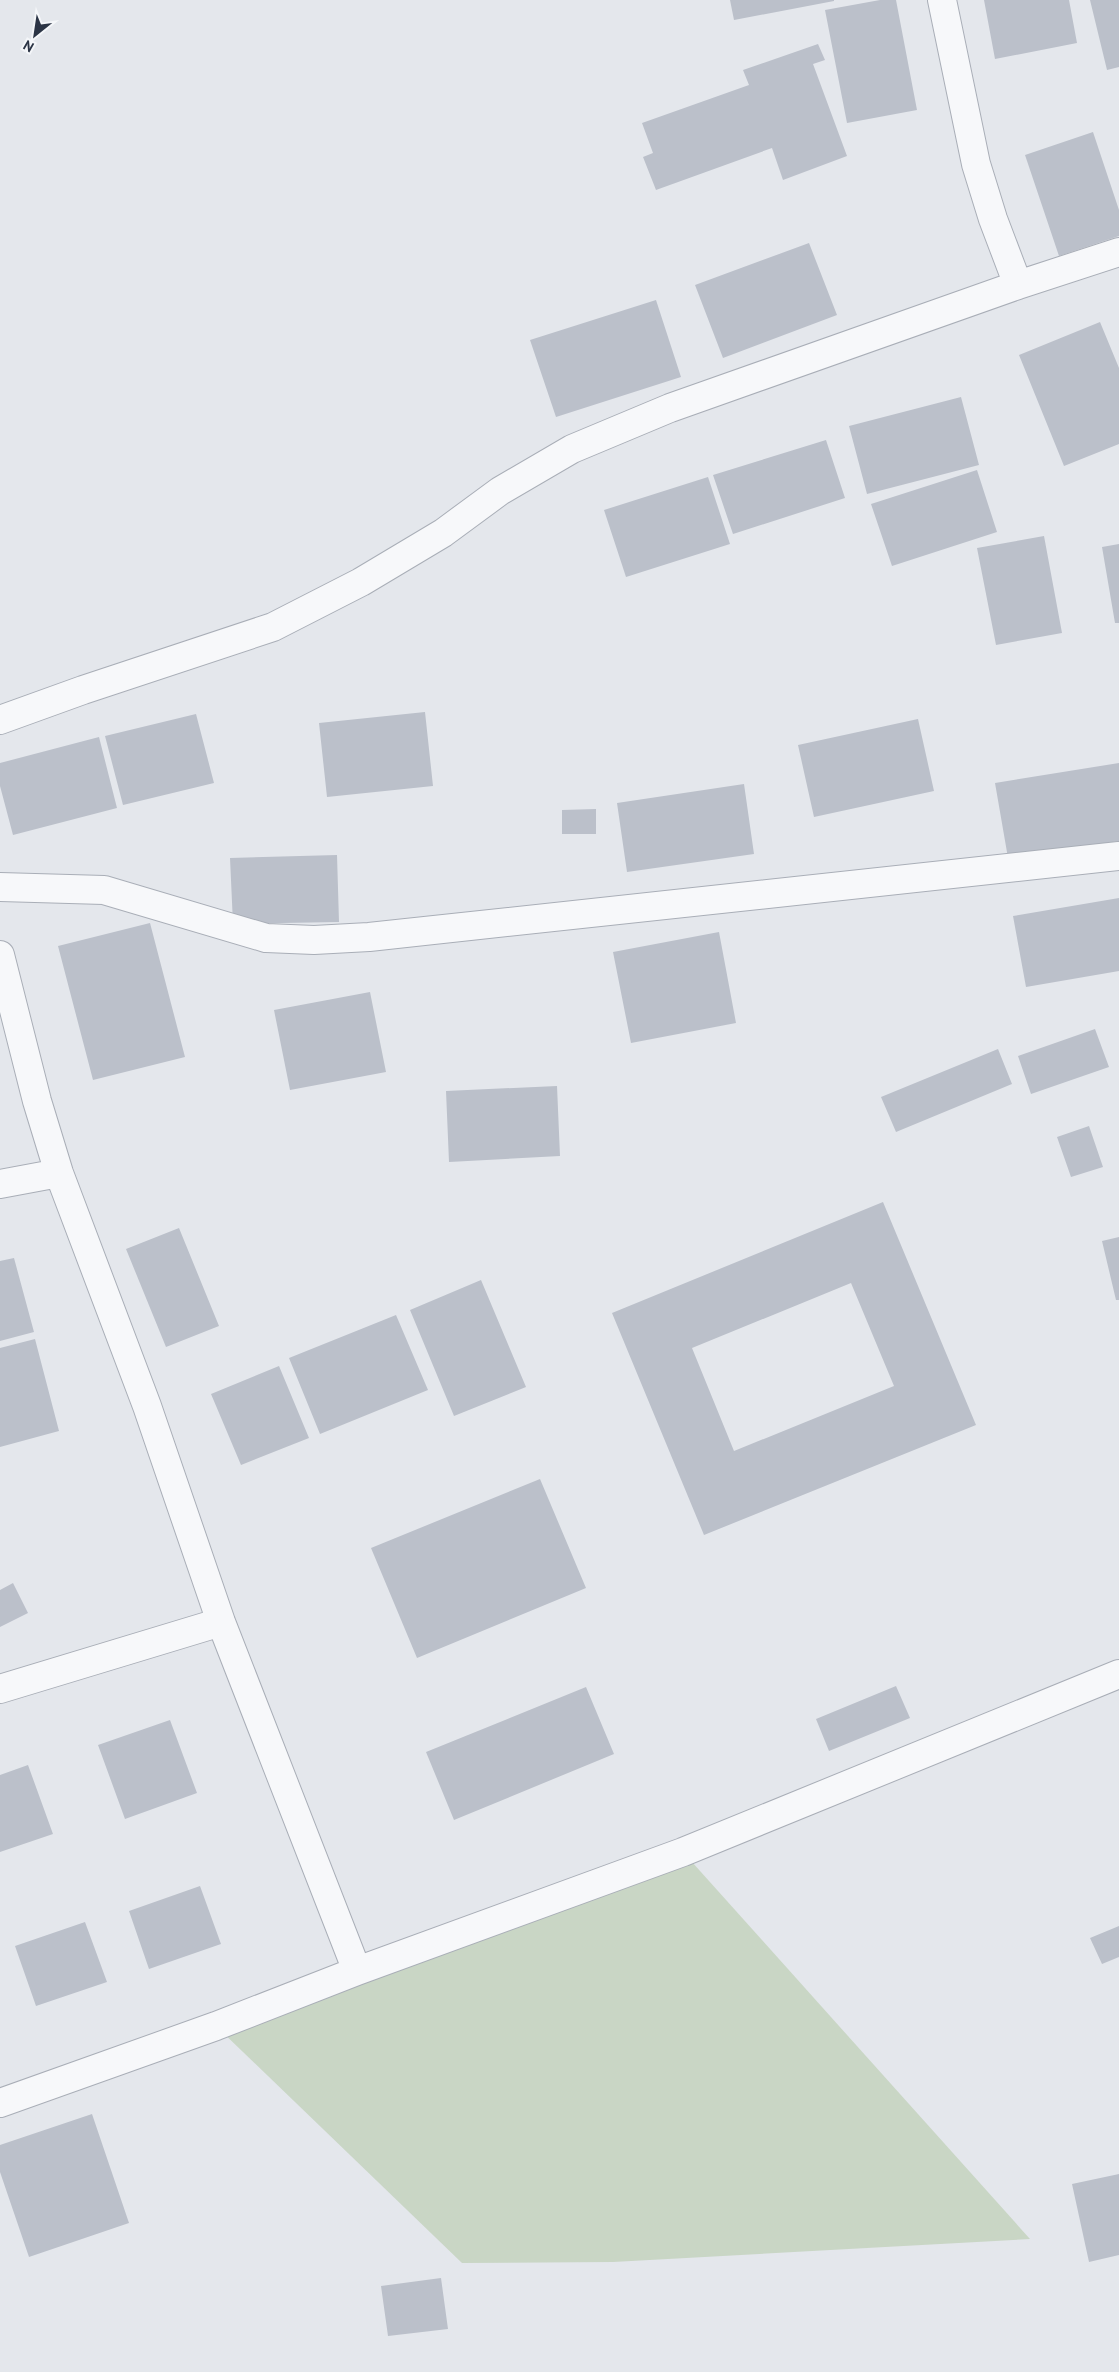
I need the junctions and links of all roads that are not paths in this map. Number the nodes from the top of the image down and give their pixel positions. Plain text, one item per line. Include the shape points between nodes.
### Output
1 (942, 0) edge
2 (1119, 252) edge
3 (1018, 285) junction
4 (0, 720) edge
5 (1119, 856) edge
6 (0, 887) edge
7 (0, 955) edge
8 (58, 1173) junction
9 (0, 1184) edge
10 (220, 1622) junction
11 (1119, 1674) edge
12 (0, 1688) edge
13 (357, 1971) junction
14 (0, 2103) edge

1 - 3 street via 976,164
2 - 3 street
3 - 4 street via 670,408 572,449 500,491 443,533 361,582 273,627
5 - 6 street via 369,937 314,940 266,938 104,890
7 - 8 street
8 - 9 street
8 - 10 street via 147,1406
10 - 12 street
10 - 13 street
11 - 13 street via 683,1852
13 - 14 street via 216,2026

